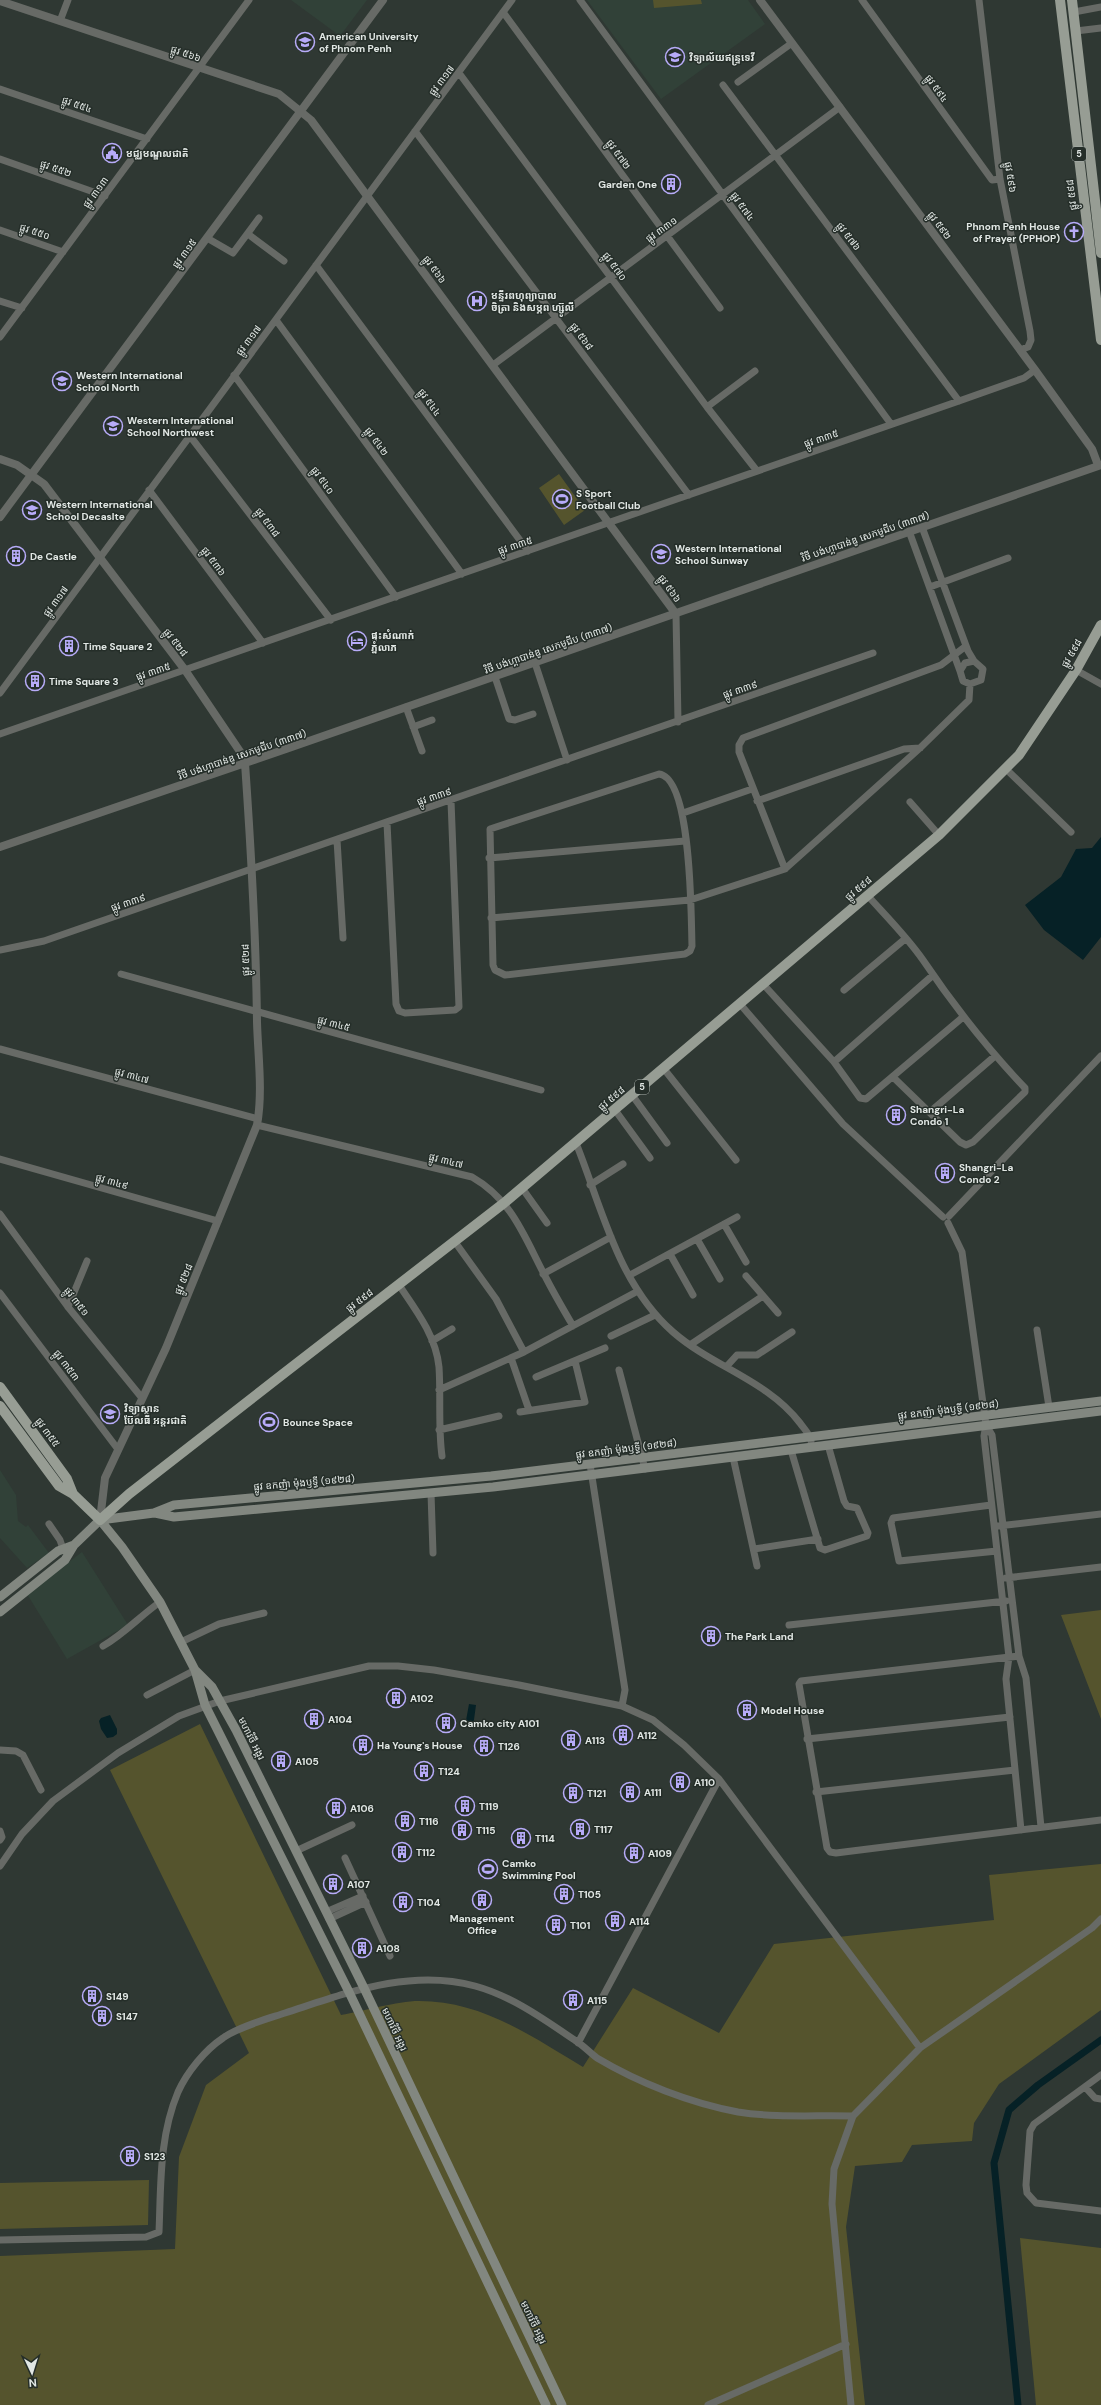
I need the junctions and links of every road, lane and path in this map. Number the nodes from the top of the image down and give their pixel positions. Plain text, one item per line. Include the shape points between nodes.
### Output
1 (68, 0) edge
2 (248, 0) edge
3 (383, 0) edge
4 (512, 0) edge
5 (580, 0) edge
6 (760, 0) edge
7 (862, 0) edge
8 (979, 0) edge
9 (1060, 0) edge
10 (1072, 0) edge
11 (0, 1) edge
12 (1101, 7) edge
13 (503, 12) junction
14 (1074, 12) junction
15 (60, 22) junction
16 (1101, 28) edge
17 (1076, 31) junction
18 (792, 44) junction
19 (199, 68) junction
20 (459, 72) junction
21 (738, 82) dead end
22 (723, 85) dead end
23 (0, 89) edge
24 (840, 107) junction
25 (300, 109) junction
26 (415, 131) junction
27 (147, 139) junction
28 (775, 157) junction
29 (0, 159) edge
30 (1000, 179) junction
31 (368, 195) junction
32 (105, 196) junction
33 (722, 196) junction
34 (1094, 208) edge
35 (259, 218) dead end
36 (0, 230) edge
37 (248, 234) junction
38 (667, 237) junction
39 (207, 238) junction
40 (63, 252) junction
41 (1101, 252) edge
42 (284, 261) dead end
43 (316, 265) junction
44 (611, 278) junction
45 (0, 300) edge
46 (22, 308) junction
47 (720, 308) dead end
48 (1099, 308) edge
49 (556, 318) junction
50 (276, 320) junction
51 (0, 337) edge
52 (1101, 340) edge
53 (1020, 350) junction
54 (493, 365) junction
55 (1035, 370) junction
56 (755, 371) dead end
57 (234, 375) junction
58 (959, 401) junction
59 (707, 407) junction
60 (891, 424) junction
61 (190, 436) junction
62 (0, 459) edge
63 (1100, 465) edge
64 (757, 471) junction
65 (33, 474) junction
66 (150, 490) junction
67 (689, 495) junction
68 (0, 517) edge
69 (610, 522) junction
70 (922, 527) junction
71 (909, 531) junction
72 (528, 551) junction
73 (99, 558) junction
74 (1008, 558) dead end
75 (462, 574) junction
76 (943, 583) junction
77 (930, 587) junction
78 (396, 596) junction
79 (676, 614) junction
80 (331, 620) junction
81 (1101, 625) edge
82 (263, 643) junction
83 (966, 646) junction
84 (873, 653) dead end
85 (954, 655) junction
86 (974, 661) junction
87 (535, 663) junction
88 (185, 670) junction
89 (1076, 670) junction
90 (960, 671) junction
91 (495, 677) junction
92 (970, 684) junction
93 (1101, 684) edge
94 (0, 693) edge
95 (406, 708) junction
96 (533, 714) dead end
97 (432, 720) dead end
98 (678, 722) junction
99 (413, 728) junction
100 (0, 734) edge
101 (920, 748) junction
102 (422, 751) dead end
103 (567, 760) junction
104 (245, 763) junction
105 (1006, 769) junction
106 (752, 789) junction
107 (451, 801) junction
108 (757, 802) junction
109 (910, 802) dead end
110 (683, 813) junction
111 (387, 822) junction
112 (1072, 832) dead end
113 (939, 835) junction
114 (337, 840) junction
115 (686, 841) junction
116 (0, 846) edge
117 (489, 858) junction
118 (252, 869) junction
119 (785, 869) junction
120 (868, 896) junction
121 (690, 900) junction
122 (491, 918) junction
123 (343, 938) dead end
124 (905, 939) junction
125 (0, 950) edge
126 (121, 974) dead end
127 (932, 976) junction
128 (763, 984) junction
129 (844, 990) dead end
130 (740, 1004) junction
131 (257, 1012) junction
132 (963, 1017) junction
133 (0, 1049) edge
134 (995, 1056) junction
135 (1101, 1056) edge
136 (834, 1062) junction
137 (664, 1069) junction
138 (893, 1077) junction
139 (541, 1090) dead end
140 (632, 1095) junction
141 (615, 1110) junction
142 (930, 1112) junction
143 (258, 1122) junction
144 (576, 1143) junction
145 (667, 1143) dead end
146 (650, 1158) dead end
147 (0, 1159) edge
148 (736, 1160) dead end
149 (623, 1164) dead end
150 (590, 1185) junction
151 (522, 1188) junction
152 (504, 1203) junction
153 (0, 1214) edge
154 (737, 1217) dead end
155 (947, 1219) junction
156 (218, 1221) junction
157 (547, 1223) dead end
158 (724, 1224) junction
159 (611, 1237) junction
160 (697, 1239) junction
161 (455, 1242) junction
162 (670, 1254) junction
163 (87, 1261) dead end
164 (746, 1262) dead end
165 (543, 1274) junction
166 (630, 1275) junction
167 (746, 1276) dead end
168 (720, 1279) dead end
169 (399, 1286) junction
170 (638, 1291) junction
171 (0, 1293) edge
172 (693, 1295) dead end
173 (763, 1296) junction
174 (68, 1307) junction
175 (778, 1313) dead end
176 (655, 1315) junction
177 (573, 1326) junction
178 (452, 1329) dead end
179 (1037, 1330) dead end
180 (792, 1332) dead end
181 (612, 1336) dead end
182 (432, 1341) junction
183 (690, 1345) junction
184 (605, 1348) dead end
185 (524, 1352) junction
186 (511, 1358) junction
187 (575, 1361) junction
188 (726, 1366) junction
189 (619, 1370) dead end
190 (536, 1378) dead end
191 (0, 1387) edge
192 (439, 1390) junction
193 (142, 1398) junction
194 (1101, 1401) edge
195 (0, 1406) edge
196 (1049, 1407) junction
197 (529, 1410) junction
198 (1101, 1411) edge
199 (520, 1412) dead end
200 (985, 1415) junction
201 (499, 1416) dead end
202 (986, 1425) junction
203 (439, 1430) junction
204 (810, 1436) junction
205 (828, 1445) junction
206 (811, 1447) junction
207 (117, 1448) junction
208 (791, 1450) junction
209 (442, 1456) dead end
210 (640, 1457) junction
211 (733, 1457) junction
212 (590, 1464) junction
213 (645, 1469) junction
214 (592, 1475) junction
215 (458, 1479) junction
216 (459, 1490) junction
217 (431, 1493) junction
218 (73, 1494) junction
219 (992, 1505) junction
220 (154, 1513) junction
221 (1101, 1514) edge
222 (100, 1520) junction
223 (49, 1524) dead end
224 (994, 1526) junction
225 (1003, 1526) junction
226 (818, 1539) junction
227 (74, 1545) junction
228 (63, 1549) junction
229 (754, 1549) junction
230 (997, 1551) junction
231 (433, 1553) dead end
232 (757, 1566) dead end
233 (1101, 1568) edge
234 (1009, 1578) junction
235 (1000, 1579) junction
236 (0, 1597) edge
237 (1012, 1600) junction
238 (1003, 1601) junction
239 (160, 1602) junction
240 (0, 1612) edge
241 (264, 1612) dead end
242 (789, 1625) dead end
243 (181, 1642) junction
244 (103, 1646) dead end
245 (1018, 1656) junction
246 (1009, 1657) junction
247 (195, 1670) junction
248 (147, 1695) dead end
249 (220, 1700) junction
250 (205, 1705) junction
251 (622, 1706) junction
252 (1010, 1717) junction
253 (807, 1740) junction
254 (0, 1750) edge
255 (1015, 1770) junction
256 (719, 1779) junction
257 (41, 1790) dead end
258 (816, 1792) junction
259 (1101, 1820) edge
260 (352, 1824) dead end
261 (1041, 1827) junction
262 (1021, 1830) junction
263 (0, 1831) edge
264 (0, 1840) edge
265 (296, 1851) junction
266 (346, 1858) dead end
267 (0, 1866) edge
268 (365, 1899) junction
269 (328, 1916) junction
270 (1101, 1919) edge
271 (390, 1956) dead end
272 (364, 1988) junction
273 (348, 1992) junction
274 (578, 2043) junction
275 (920, 2048) junction
276 (1101, 2075) edge
277 (1085, 2087) junction
278 (1101, 2099) edge
279 (853, 2116) junction
280 (1101, 2211) edge
281 (0, 2240) edge
282 (493, 2261) junction
283 (479, 2267) junction
284 (846, 2344) junction
285 (546, 2405) edge
286 (562, 2405) edge
287 (708, 2405) edge
288 (851, 2405) edge

1 - 15 street
2 - 19 street, ផ្លូវ ៣១៣
3 - 25 street, ផ្លូវ ៣១៥
4 - 13 street, ផ្លូវ ៣១៧
5 - 33 street, ផ្លូវ ៥៧៤
6 - 18 street, ផ្លូវ ៥៩២
7 - 30 street, ផ្លូវ ៥៩៤ via 992,180
8 - 30 street, ផ្លូវ ៥៩៦
9 - 34 main road, ផ្លូវ ៥៩៨ / 5
10 - 14 main road, ផ្លូវ ៥៩៨ / 5
11 - 15 street, ផ្លូវ ៥៦៦
12 - 14 street
13 - 20 street, ផ្លូវ ៣១៧
13 - 38 street, ផ្លូវ ៥៧២
14 - 17 main road, ផ្លូវ ៥៩៨ / 5
15 - 19 street, ផ្លូវ ៥៦៦
16 - 17 street
17 - 34 main road, ផ្លូវ ៥៩៨ / 5
18 - 21 street
18 - 24 street, ផ្លូវ ៥៩២
19 - 25 street, ផ្លូវ ៥៦៦ via 280,94
19 - 27 street, ផ្លូវ ៣១៣
20 - 26 street, ផ្លូវ ៣១៧
20 - 44 street, ផ្លូវ ៥៧០
22 - 28 street, ផ្លូវ ៥៧៦
23 - 27 street, ផ្លូវ ៥៥៤
24 - 28 street, ផ្លូវ ៣៣១
24 - 53 street, ផ្លូវ ៥៩២
25 - 31 street, ផ្លូវ ៥៦៦
25 - 39 street, ផ្លូវ ៣១៥
26 - 31 street, ផ្លូវ ៣១៧
26 - 49 street, ផ្លូវ ៥៦៨
27 - 32 street, ផ្លូវ ៣១៣
28 - 33 street, ផ្លូវ ៣៣១
28 - 58 street, ផ្លូវ ៥៧៦
29 - 32 street, ផ្លូវ ៥៥២
30 - 53 street, ផ្លូវ ៥៩៦ via 1030,331 1028,347
31 - 43 street, ផ្លូវ ៣១៧
31 - 54 street, ផ្លូវ ៥៦៦
32 - 40 street, ផ្លូវ ៣១៣
33 - 38 street, ផ្លូវ ៣៣១
33 - 60 street, ផ្លូវ ៥៧៤
34 - 41 main road, ផ្លូវ ៥៩៨ / 5
34 - 48 main road, ផ្លូវ ៥៩៨ / 5
35 - 37 street
36 - 40 street, ផ្លូវ ៥៥០
37 - 39 street via 233,253
37 - 42 street
38 - 44 street, ផ្លូវ ៣៣១
38 - 47 street, ផ្លូវ ៥៧២
39 - 65 street, ផ្លូវ ៣១៥
40 - 46 street, ផ្លូវ ៣១៣
43 - 50 street, ផ្លូវ ៣១៧
43 - 72 street, ផ្លូវ ៥៤៤
44 - 49 street, ផ្លូវ ៣៣១
44 - 59 street, ផ្លូវ ៥៧០
45 - 46 street
46 - 51 street, ផ្លូវ ៣១៣
48 - 52 main road, ផ្លូវ ៥៩៨ / 5
49 - 54 street, ផ្លូវ ៣៣១
49 - 67 street, ផ្លូវ ៥៦៨
50 - 57 street, ផ្លូវ ៣១៧
50 - 75 street, ផ្លូវ ៥៤២
53 - 55 street, ផ្លូវ ៥៩២
54 - 69 street, ផ្លូវ ៥៦៦
55 - 58 street, ផ្លូវ ៣៣៥ via 1024,378
55 - 63 street, ផ្លូវ ៥៩២ via 1092,449
56 - 59 street
57 - 61 street, ផ្លូវ ៣១៧
57 - 78 street, ផ្លូវ ៥៤០
58 - 60 street, ផ្លូវ ៣៣៥
59 - 64 street, ផ្លូវ ៥៧០
60 - 64 street, ផ្លូវ ៣៣៥
61 - 66 street, ផ្លូវ ៣១៧
61 - 80 street, ផ្លូវ ៥៣៨
62 - 65 street, ផ្លូវ ៥២៨
63 - 70 street, វិថី បង់ហ្គាបាន់ឌូ សេកមូជីប (៣៣៧)
64 - 67 street, ផ្លូវ ៣៣៥
65 - 68 street, ផ្លូវ ៣១៥
65 - 73 street, ផ្លូវ ៥២៨ via 44,484
66 - 73 street, ផ្លូវ ៣១៧
66 - 82 street, ផ្លូវ ៥៣៦
67 - 69 street, ផ្លូវ ៣៣៥
69 - 72 street, ផ្លូវ ៣៣៥
69 - 79 street, ផ្លូវ ៥៦៦
70 - 71 street, វិថី បង់ហ្គាបាន់ឌូ សេកមូជីប (៣៣៧)
70 - 76 street
71 - 77 street
71 - 79 street, វិថី បង់ហ្គាបាន់ឌូ សេកមូជីប (៣៣៧)
72 - 75 street, ផ្លូវ ៣៣៥
73 - 88 street, ផ្លូវ ៥២៨
73 - 94 street, ផ្លូវ ៣១៧
74 - 76 street
75 - 78 street, ផ្លូវ ៣៣៥
76 - 77 street
76 - 83 street
77 - 85 street
78 - 80 street, ផ្លូវ ៣៣៥
79 - 87 street, វិថី បង់ហ្គាបាន់ឌូ សេកមូជីប (៣៣៧)
79 - 98 street, ផ្លូវ ៥៦៦
80 - 82 street, ផ្លូវ ៣៣៥
81 - 89 main road, ផ្លូវ ៥៩៨ / 5
82 - 88 street, ផ្លូវ ៣៣៥
83 - 85 street
83 - 86 street
84 - 98 street, ផ្លូវ ៣៣៩
85 - 90 street
85 - 106 street via 941,665 743,738 739,752
86 - 90 street via 965,663
86 - 92 street via 981,665 983,676 978,682
87 - 91 street, វិថី បង់ហ្គាបាន់ឌូ សេកមូជីប (៣៣៧)
87 - 103 street
88 - 100 street, ផ្លូវ ៣៣៥
88 - 104 street, ផ្លូវ ៥២៨ via 241,753
89 - 93 street
89 - 105 main road, ផ្លូវ ៥៩៨ / 5 via 1019,755
90 - 92 street via 961,678
91 - 95 street, វិថី បង់ហ្គាបាន់ឌូ សេកមូជីប (៣៣៧)
91 - 96 street via 509,719 515,720
92 - 101 street via 969,700
95 - 99 street
95 - 104 street, វិថី បង់ហ្គាបាន់ឌូ សេកមូជីប (៣៣៧)
97 - 99 street
98 - 103 street, ផ្លូវ ៣៣៩
99 - 102 street
101 - 108 street via 904,749
101 - 119 street
103 - 107 street, ផ្លូវ ៣៣៩
104 - 116 street, វិថី បង់ហ្គាបាន់ឌូ សេកមូជីប (៣៣៧)
104 - 118 street, ផ្លូវ ៥២៨
105 - 112 street
105 - 113 main road, ផ្លូវ ៥៩៨ / 5
106 - 108 street
106 - 110 street
107 - 111 street, ផ្លូវ ៣៣៩
107 - 111 street via 459,1007 455,1010 405,1013 399,1011 396,1004
108 - 119 street
109 - 113 street
110 - 115 street
110 - 117 street via 672,782 665,774 659,774 492,827 489,833
111 - 114 street, ផ្លូវ ៣៣៩
113 - 120 main road, ផ្លូវ ៥៩៨ / 5
114 - 118 street, ផ្លូវ ៣៣៩
114 - 123 street
115 - 117 street
115 - 121 street
117 - 122 street
118 - 125 street, ផ្លូវ ៣៣៩ via 44,942
118 - 131 street, ផ្លូវ ៥២៨
119 - 121 street
120 - 124 street
120 - 128 main road, ផ្លូវ ៥៩៨ / 5
121 - 122 street
121 - 122 street via 692,946 685,954 505,975 499,973 493,965
124 - 127 street via 923,960
124 - 129 street
126 - 131 street, ផ្លូវ ៣៤៥
127 - 132 street
127 - 136 street
128 - 130 main road, ផ្លូវ ៥៩៨ / 5
128 - 136 street
130 - 137 main road, ផ្លូវ ៥៩៨ / 5
130 - 155 street via 843,1124
131 - 139 street, ផ្លូវ ៣៤៥
131 - 143 street, ផ្លូវ ៥២៨
132 - 134 street
132 - 138 street
133 - 143 street, ផ្លូវ ៣៤៧
134 - 142 street
134 - 142 street via 1025,1088 1025,1092 973,1142 966,1145 960,1142
135 - 155 street
136 - 138 street via 860,1098 866,1099
137 - 140 main road, ផ្លូវ ៥៩៨ / 5
137 - 148 street
138 - 142 street
140 - 141 main road, ផ្លូវ ៥៩៨ / 5
140 - 145 street
141 - 144 main road, ផ្លូវ ៥៩៨ / 5
141 - 146 street
143 - 152 street, ផ្លូវ ៣៤៧ via 472,1177 496,1192
143 - 156 street, ផ្លូវ ៥២៨
144 - 150 street
144 - 151 main road, ផ្លូវ ៥៩៨ / 5
147 - 156 street, ផ្លូវ ៣៤៩
149 - 150 street
150 - 159 street
151 - 152 main road, ផ្លូវ ៥៩៨ / 5
151 - 157 street
152 - 161 main road, ផ្លូវ ៥៩៨ / 5
152 - 165 street, ផ្លូវ ៣៤៧ via 527,1236
153 - 174 street, ផ្លូវ ៣៥១
154 - 158 street
155 - 200 street via 962,1252
156 - 193 street, ផ្លូវ ៥២៨ via 166,1348
158 - 160 street
158 - 164 street
159 - 165 street
159 - 166 street
160 - 162 street
160 - 168 street
161 - 169 main road, ផ្លូវ ៥៩៨ / 5
161 - 185 street via 496,1299
162 - 166 street
162 - 172 street
163 - 174 street
165 - 177 street, ផ្លូវ ៣៤៧
166 - 170 street
167 - 173 street
169 - 182 street via 419,1314
169 - 222 main road, ផ្លូវ ៥៩៨ / 5 via 129,1494
170 - 176 street
170 - 177 street
171 - 207 street, ផ្លូវ ៣៥៣
173 - 175 street
173 - 183 street
174 - 193 street, ផ្លូវ ៣៥១
176 - 181 street
176 - 183 street
177 - 185 street
178 - 182 street
179 - 196 street
180 - 188 street via 757,1355 737,1355
182 - 192 street via 439,1366
183 - 188 street
184 - 187 street
185 - 186 street
186 - 192 street
186 - 197 street
187 - 190 street
187 - 197 street via 586,1402
188 - 204 street via 778,1399
189 - 210 street
191 - 218 main road, ផ្លូវ ៣៥៥ via 67,1478
192 - 203 street
193 - 207 street, ផ្លូវ ៥២៨
194 - 196 main road, ផ្លូវ ឧកញ៉ា ម៉ុងឫទ្ធី (១៩២៨)
195 - 218 main road, ផ្លូវ ៣៥៥ via 59,1486
196 - 200 main road, ផ្លូវ ឧកញ៉ា ម៉ុងឫទ្ធី (១៩២៨)
197 - 199 street
198 - 202 main road, ផ្លូវ ឧកញ៉ា ម៉ុងឫទ្ធី (១៩២៨)
200 - 202 street
200 - 204 main road, ផ្លូវ ឧកញ៉ា ម៉ុងឫទ្ធី (១៩២៨)
201 - 203 street
202 - 205 main road, ផ្លូវ ឧកញ៉ា ម៉ុងឫទ្ធី (១៩២៨)
202 - 219 street via 984,1436
202 - 225 street via 992,1435
203 - 209 street
204 - 206 street
204 - 210 main road, ផ្លូវ ឧកញ៉ា ម៉ុងឫទ្ធី (១៩២៨)
205 - 206 main road, ផ្លូវ ឧកញ៉ា ម៉ុងឫទ្ធី (១៩២៨)
205 - 226 street via 844,1501 847,1506 858,1508 868,1532 867,1536 825,1550 820,1548
206 - 208 main road, ផ្លូវ ឧកញ៉ា ម៉ុងឫទ្ធី (១៩២៨)
207 - 222 street, ផ្លូវ ៥២៨ via 105,1478
208 - 211 main road, ផ្លូវ ឧកញ៉ា ម៉ុងឫទ្ធី (១៩២៨)
208 - 226 street
210 - 212 main road, ផ្លូវ ឧកញ៉ា ម៉ុងឫទ្ធី (១៩២៨)
210 - 213 street
211 - 213 main road, ផ្លូវ ឧកញ៉ា ម៉ុងឫទ្ធី (១៩២៨)
211 - 229 street
212 - 214 street
212 - 215 main road, ផ្លូវ ឧកញ៉ា ម៉ុងឫទ្ធី (១៩២៨)
213 - 214 main road, ផ្លូវ ឧកញ៉ា ម៉ុងឫទ្ធី (១៩២៨)
214 - 216 main road, ផ្លូវ ឧកញ៉ា ម៉ុងឫទ្ធី (១៩២៨)
214 - 251 street via 625,1690
215 - 216 main road
215 - 220 main road, ផ្លូវ ឧកញ៉ា ម៉ុងឫទ្ធី (១៩២៨) via 174,1505
216 - 217 main road, ផ្លូវ ឧកញ៉ា ម៉ុងឫទ្ធី (១៩២៨)
217 - 220 main road, ផ្លូវ ឧកញ៉ា ម៉ុងឫទ្ធី (១៩២៨) via 174,1517
217 - 231 street
218 - 222 main road, ផ្លូវ ៣៥៥
219 - 224 street
219 - 230 street via 893,1518 891,1523 899,1561
220 - 222 main road, ផ្លូវ ឧកញ៉ា ម៉ុងឫទ្ធី (១៩២៨)
221 - 225 street
222 - 227 main road
222 - 239 main road, មហាវិថី អង្គរ via 122,1546
223 - 228 street
224 - 225 street
224 - 230 street
225 - 234 street
226 - 229 street
227 - 228 main road
227 - 240 main road via 65,1560
228 - 236 main road
229 - 232 street
230 - 235 street
233 - 234 street
234 - 235 street
234 - 237 street
235 - 238 street
237 - 238 street
237 - 245 street
238 - 242 street
238 - 246 street
239 - 243 main road, មហាវិថី អង្គរ
239 - 244 street
241 - 243 street via 219,1624
243 - 247 main road, មហាវិថី អង្គរ
245 - 246 street
245 - 261 street via 1026,1678
246 - 252 street via 1006,1679
246 - 253 street via 801,1681 799,1684
247 - 248 street
247 - 249 main road, មហាវិថី អង្គរ via 212,1687
247 - 250 main road, មហាវិថី អង្គរ
249 - 250 street
249 - 251 street via 348,1670 398,1666 514,1684
249 - 265 main road, មហាវិថី អង្គរ
250 - 267 street via 179,1716 118,1753 53,1801 22,1834
250 - 273 main road, មហាវិថី អង្គរ
251 - 256 street via 653,1720 684,1745
252 - 253 street
252 - 255 street
253 - 258 street
254 - 257 street via 16,1751 23,1755
255 - 258 street
255 - 262 street
256 - 274 street
256 - 275 street
258 - 262 street via 826,1848 833,1853
259 - 261 street
260 - 265 street
261 - 262 street
263 - 264 street
265 - 269 main road, មហាវិថី អង្គរ
266 - 268 street
268 - 269 street
268 - 271 street
269 - 272 main road, មហាវិថី អង្គរ
270 - 275 street via 1092,1928
272 - 273 street
272 - 274 street via 390,1982 434,1980 475,1986 509,1999
272 - 282 main road, មហាវិថី អង្គរ
273 - 281 street via 264,2020 224,2037 192,2069 178,2092 164,2138 159,2232 146,2237
273 - 283 main road, មហាវិថី អង្គរ
274 - 279 street via 596,2057 645,2083 737,2112
275 - 279 street
276 - 277 street
277 - 278 street via 1095,2098
277 - 280 street via 1034,2124 1030,2131 1027,2193 1036,2203
279 - 284 street via 834,2169 833,2190
282 - 283 main road
282 - 286 main road, មហាវិថី អង្គរ
283 - 285 main road, មហាវិថី អង្គរ
284 - 287 street
284 - 288 street

